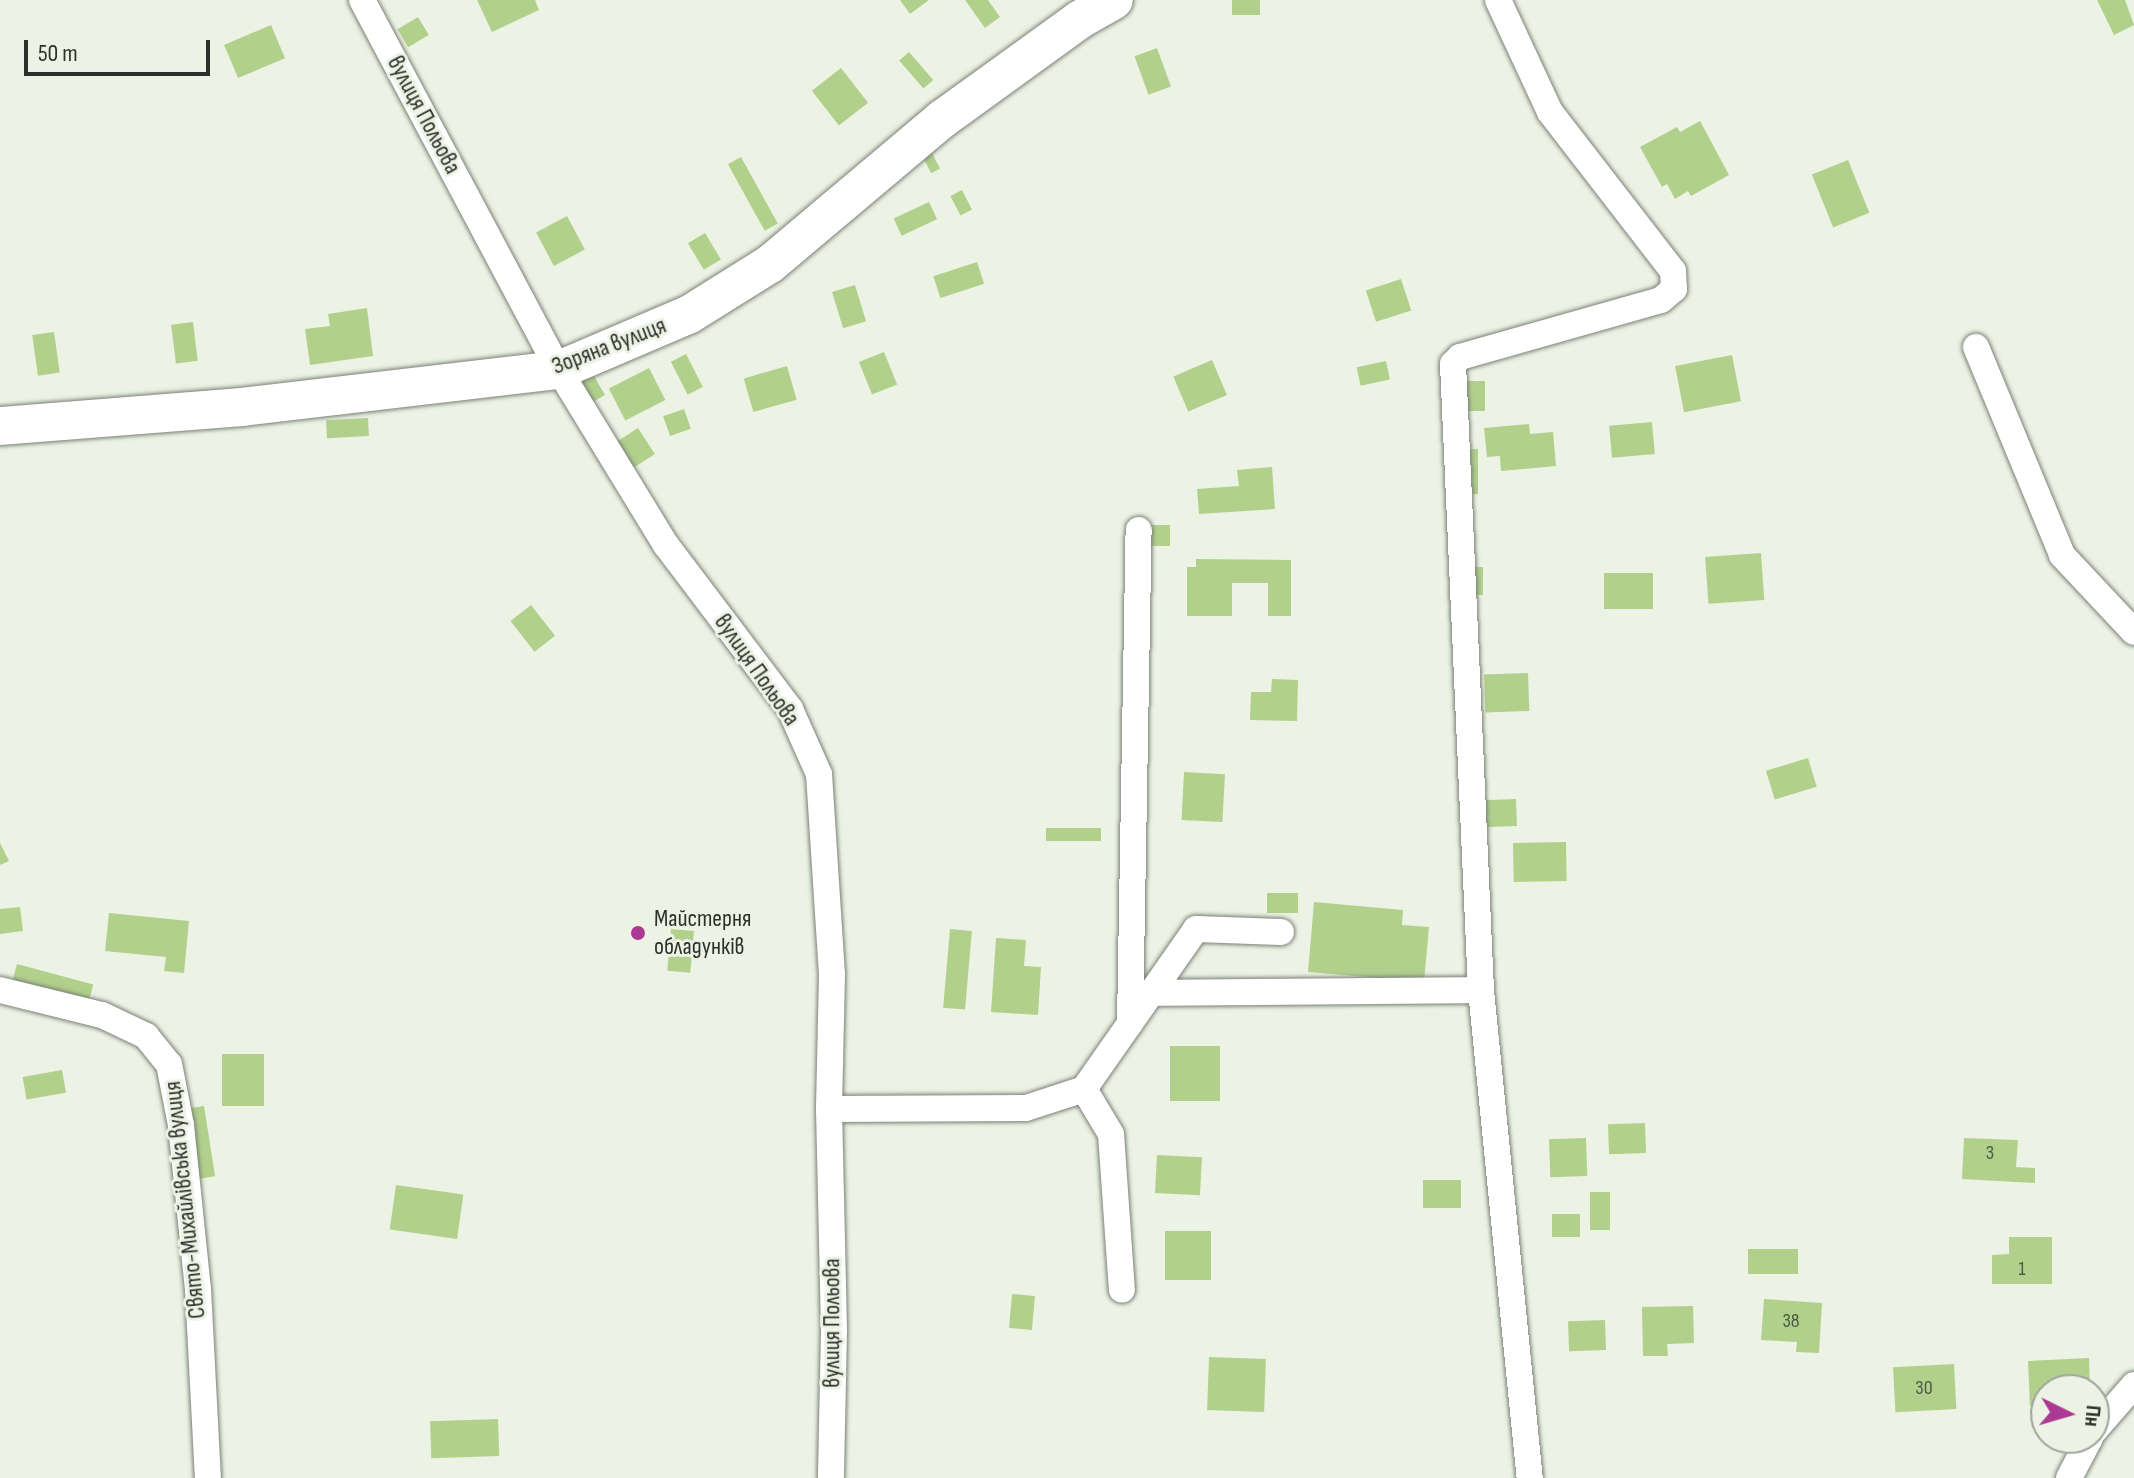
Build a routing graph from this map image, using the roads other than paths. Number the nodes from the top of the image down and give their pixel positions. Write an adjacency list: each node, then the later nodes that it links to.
1 (362, 0): 5 (street, вулиця Польова)
2 (1114, 0): 5 (street, Зоряна вулиця)
3 (1498, 0): 11 (street)
4 (1976, 347): 8 (street)
5 (559, 370): 6 (street, Зоряна вулиця); 15 (street, вулиця Польова)
6 (0, 426)
7 (1139, 530): 13 (street)
8 (2134, 632)
9 (1281, 932): 12 (street)
10 (0, 990): 20 (street, Свято-Михайлівська вулиця)
11 (1481, 990): 12 (street); 22 (street)
12 (1151, 993): 13 (street)
13 (1130, 1023): 14 (street)
14 (1084, 1089): 15 (street); 16 (street)
15 (829, 1109): 21 (street, вулиця Польова)
16 (1122, 1290)
17 (2134, 1385): 18 (street)
18 (2110, 1413)
19 (2082, 1454): 23 (street)
20 (208, 1478)
21 (831, 1478)
22 (1530, 1478)
23 (2069, 1478)

